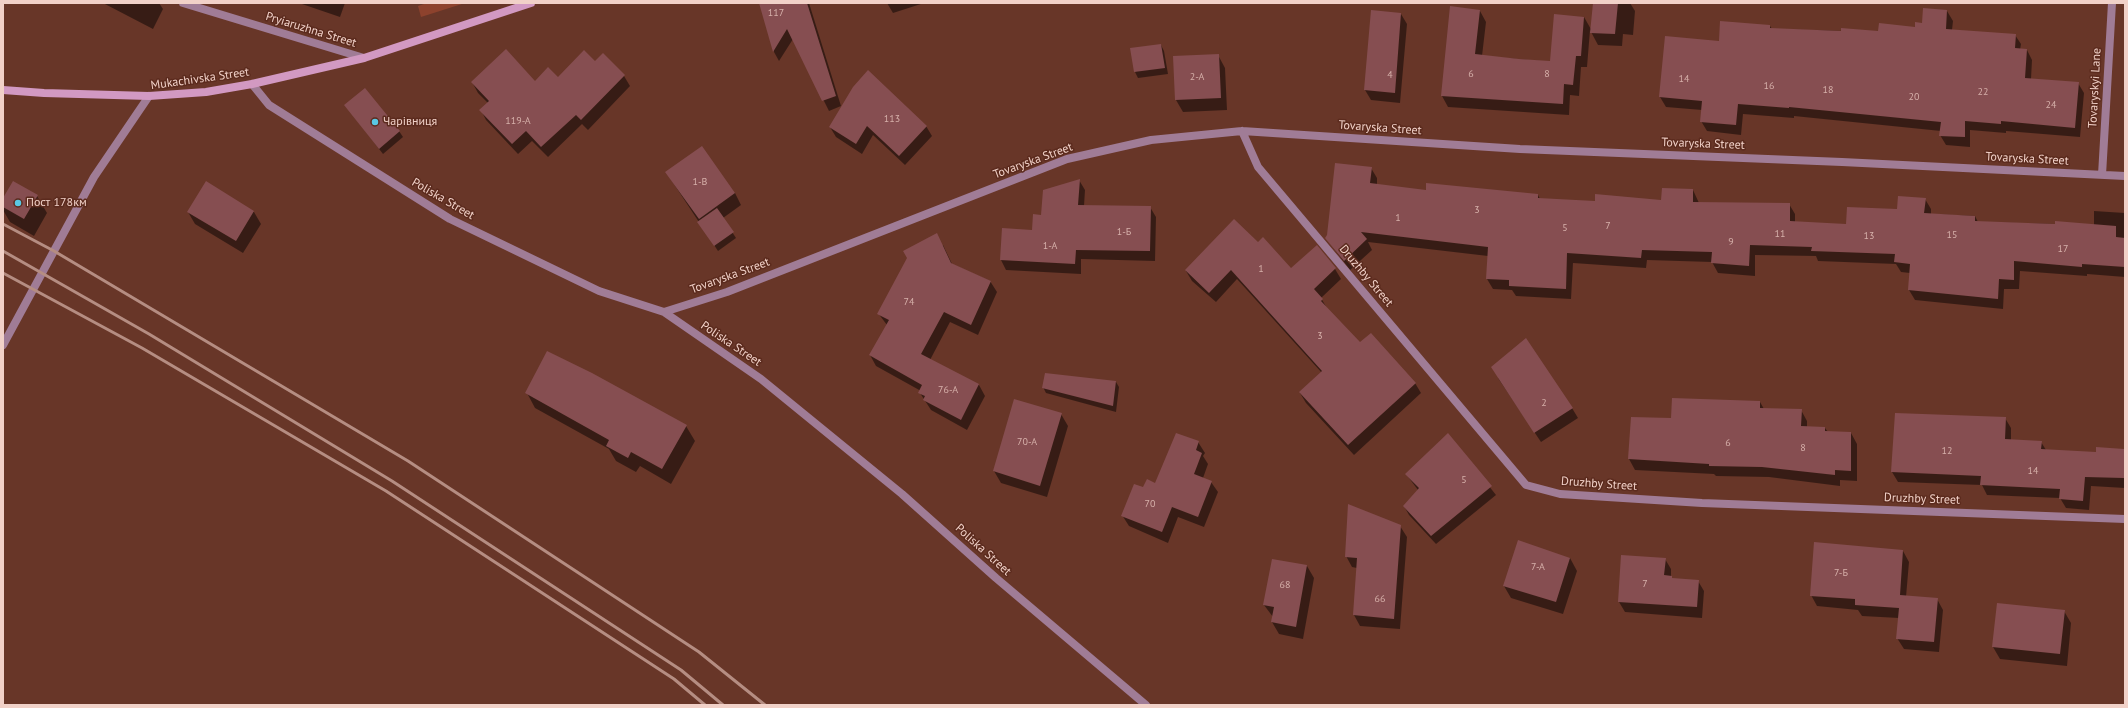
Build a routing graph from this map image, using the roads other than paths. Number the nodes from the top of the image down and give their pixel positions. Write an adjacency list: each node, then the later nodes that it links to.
1 (183, 3): 4 (street, Pryiaruzhna Street)
2 (531, 3): 4 (street, Mukachivska Street)
3 (2112, 3): 9 (street, Tovaryskyi Lane)
4 (364, 58): 5 (street, Mukachivska Street)
5 (252, 84): 7 (street, Mukachivska Street); 11 (street, Poliska Street)
6 (3, 90): 7 (street)
7 (149, 96): 12 (street, Mukachivska Street)
8 (1242, 131): 9 (street, Tovaryska Street); 11 (street, Tovaryska Street); 13 (street, Druzhby Street)
9 (2102, 175): 10 (street, Tovaryska Street)
10 (2125, 176)
11 (664, 312): 14 (street, Poliska Street)
12 (3, 346)
13 (2125, 519)
14 (1146, 705)

